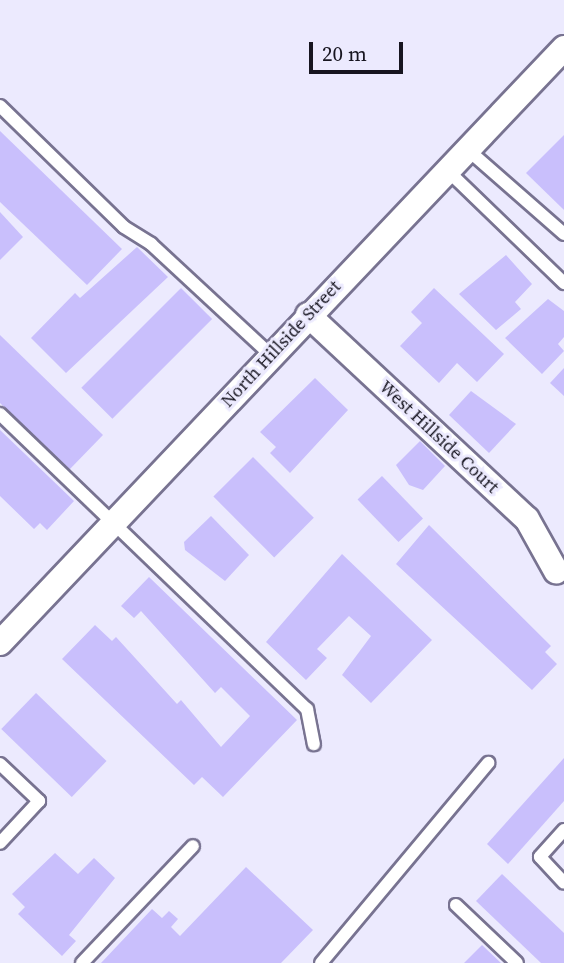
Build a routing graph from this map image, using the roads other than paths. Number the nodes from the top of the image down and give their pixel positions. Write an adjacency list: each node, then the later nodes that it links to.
1 (564, 48): 3 (street, North Hillside Street)
2 (0, 106): 8 (lane)
3 (467, 149): 4 (street, North Hillside Street); 5 (lane)
4 (447, 170): 6 (lane); 7 (street, North Hillside Street)
5 (564, 234)
6 (564, 284)
7 (308, 314): 8 (street, North Hillside Street); 11 (street, West Hillside Court)
8 (271, 355): 10 (street, North Hillside Street)
9 (0, 414): 10 (lane)
10 (114, 522): 12 (street, North Hillside Street); 13 (lane)
11 (556, 570)
12 (0, 643)
13 (314, 744)
14 (488, 763): 22 (lane)
15 (0, 764): 17 (lane)
16 (564, 830): 19 (lane)
17 (0, 843)
18 (193, 846): 21 (lane)
19 (564, 883)
20 (456, 905): 23 (lane)
21 (82, 963)
22 (321, 963)
23 (517, 963)

